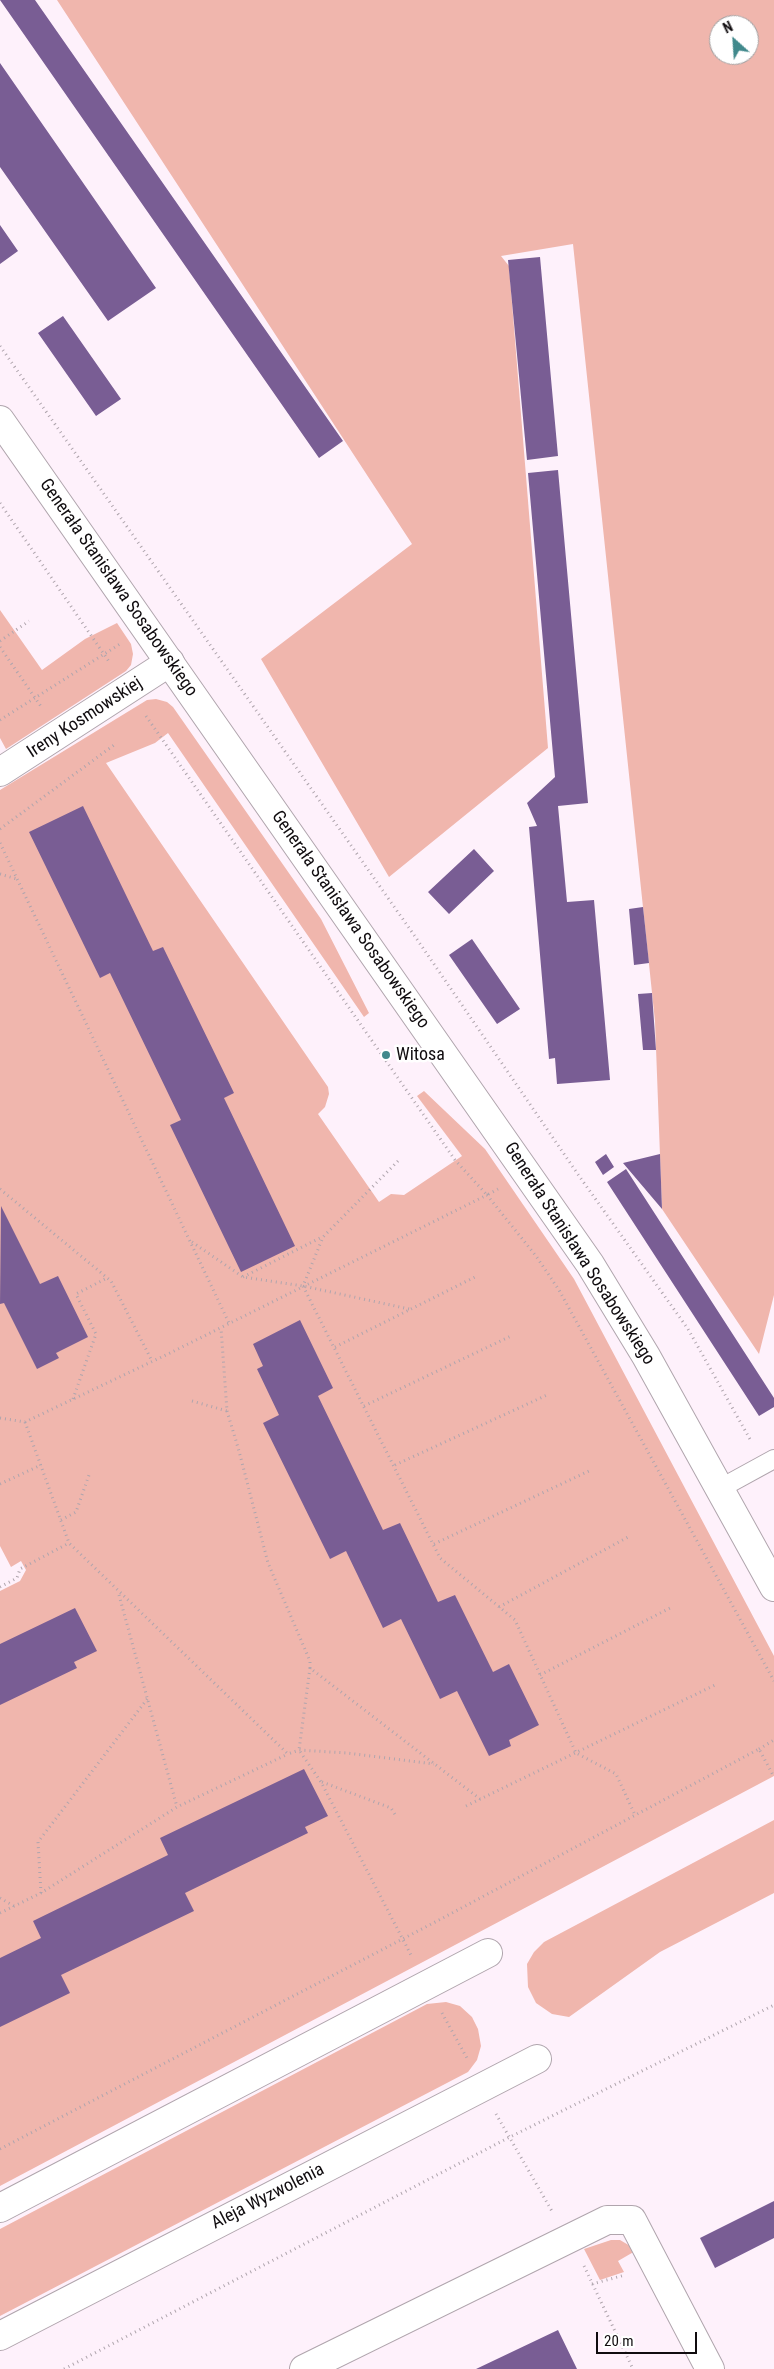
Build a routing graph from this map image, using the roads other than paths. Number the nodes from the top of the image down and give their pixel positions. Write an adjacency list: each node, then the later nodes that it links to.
1 (0, 420): 2 (street, Generała Stanisława Sosabowskiego)
2 (170, 662): 3 (street, Ireny Kosmowskiej); 5 (street, Generała Stanisława Sosabowskiego)
3 (0, 772)
4 (769, 1462): 5 (lane)
5 (721, 1488): 6 (street, Generała Stanisława Sosabowskiego)
6 (774, 1587)
7 (488, 1953): 9 (street)
8 (537, 2059): 10 (street, Aleja Wyzwolenia)
9 (0, 2208)
10 (0, 2336)
11 (304, 2369): 12 (street)
12 (710, 2369)

